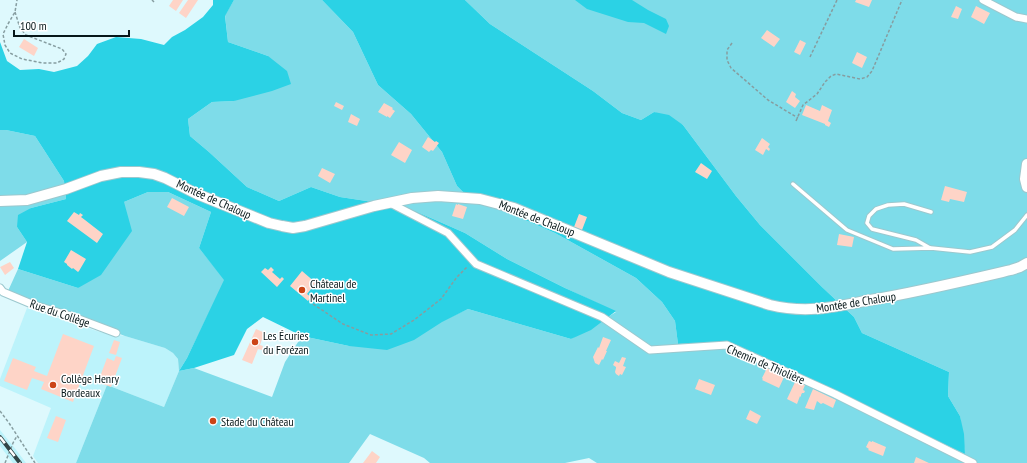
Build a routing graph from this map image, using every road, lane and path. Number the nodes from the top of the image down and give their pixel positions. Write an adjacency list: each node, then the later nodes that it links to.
1 (17, 0): 5 (path)
2 (836, 0): 8 (path)
3 (902, 0): 9 (path)
4 (983, 0): 6 (street)
5 (15, 12): 5 (path)
6 (1027, 19)
7 (732, 43): 9 (path)
8 (810, 57)
9 (798, 118): 10 (path)
10 (796, 121)
11 (1027, 164): 13 (main road)
12 (793, 184): 18 (lane)
13 (1027, 187)
14 (0, 201): 15 (main road, Montée de Chaloup)
15 (390, 203): 19 (street, Chemin de Thiolière); 20 (main road, Montée de Chaloup)
16 (931, 212): 18 (lane)
17 (1027, 215): 18 (lane)
18 (931, 248)
19 (473, 261): 22 (path); 28 (street, Chemin de Thiolière)
20 (1027, 263)
21 (1, 291): 23 (street, Rue du Collège)
22 (313, 304)
23 (116, 333)
24 (0, 411): 25 (path)
25 (17, 436): 26 (path); 27 (path)
26 (5, 463)
27 (35, 463)
28 (973, 463)

